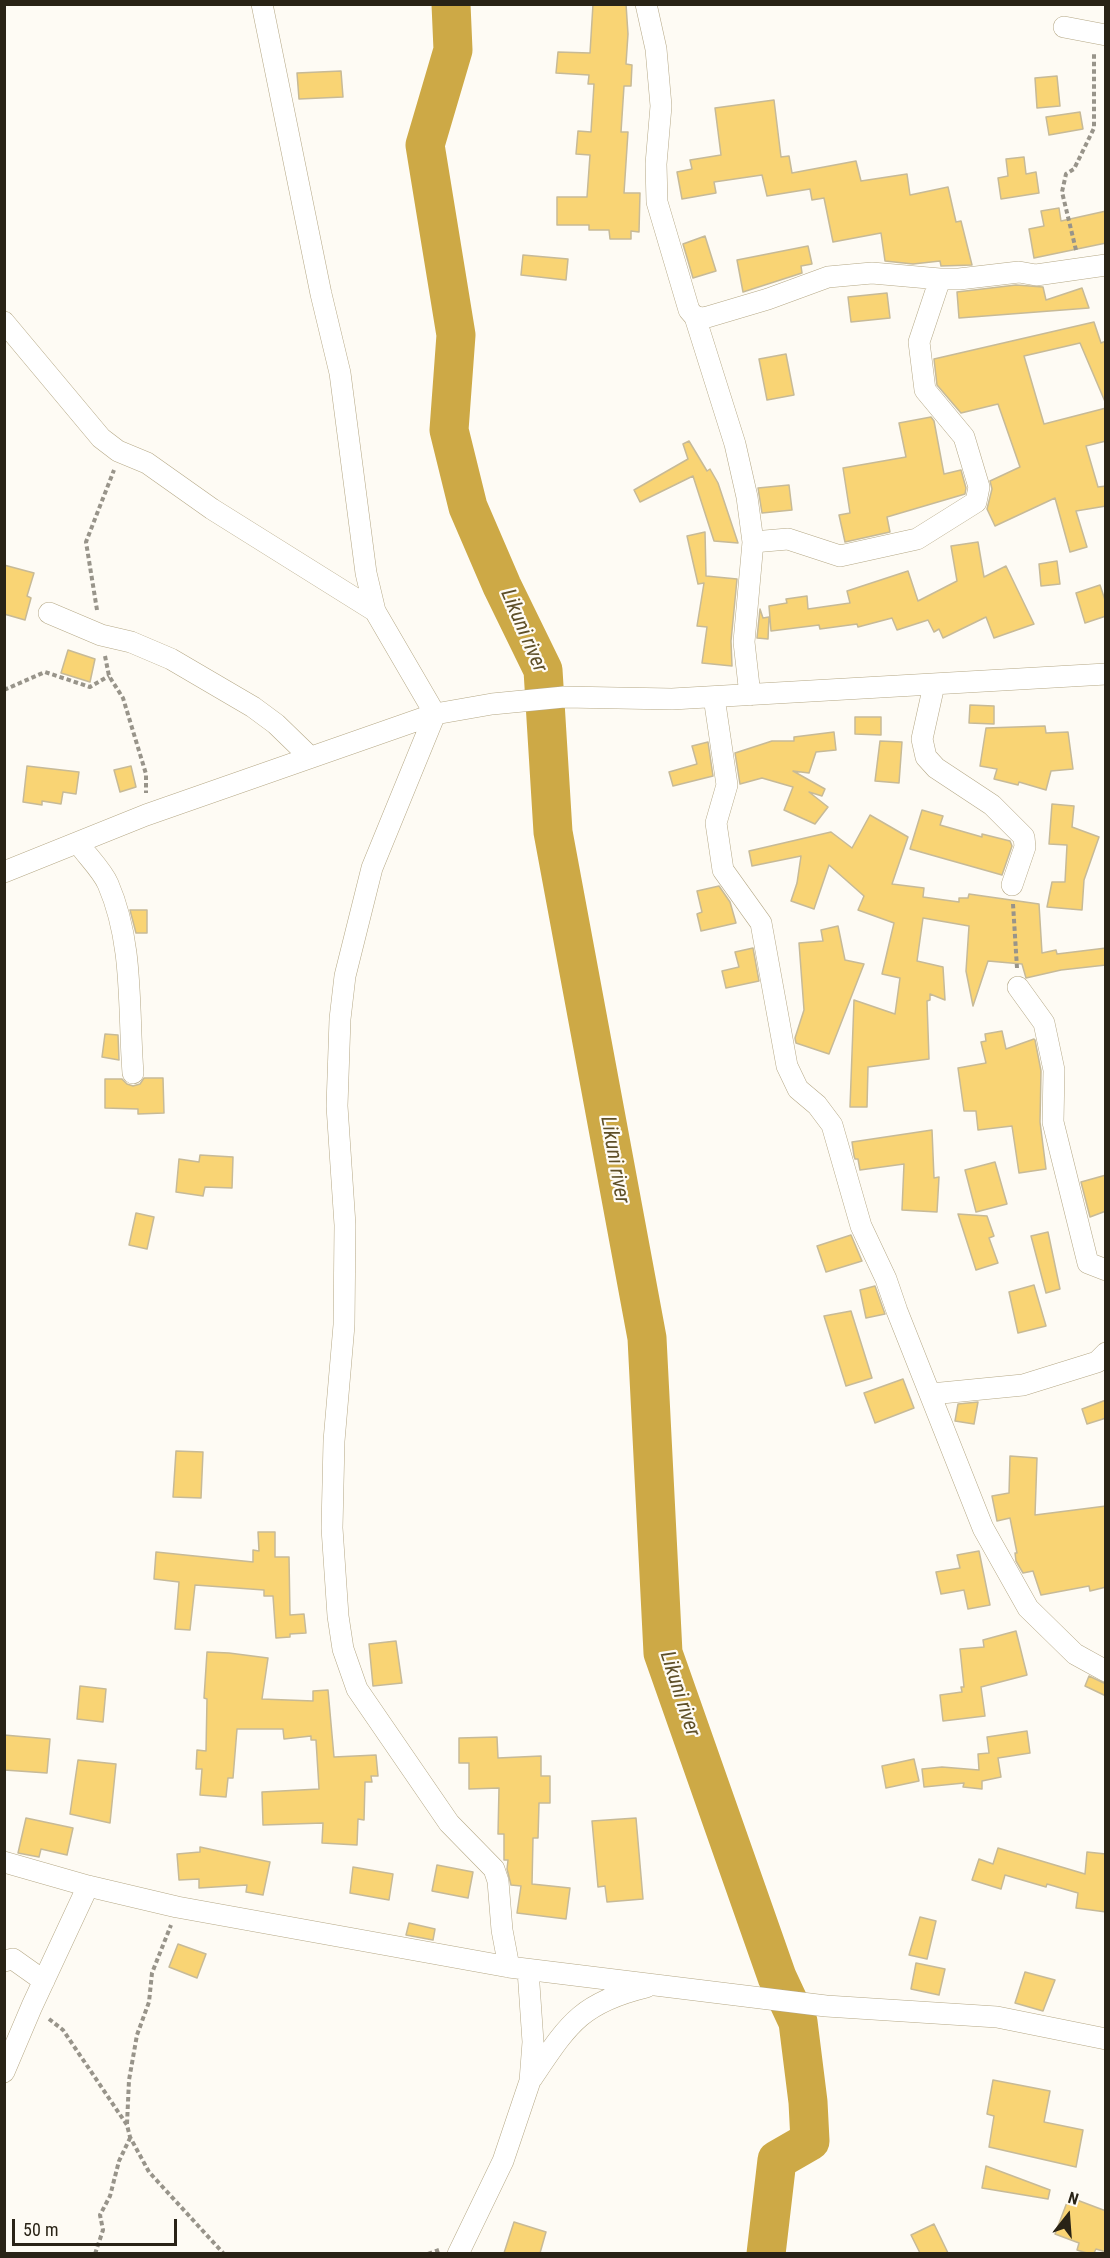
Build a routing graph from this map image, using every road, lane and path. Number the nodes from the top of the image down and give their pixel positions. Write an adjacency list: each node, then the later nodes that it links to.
1 (262, 4): 11 (street)
2 (646, 4): 8 (street)
3 (1064, 27): 4 (street)
4 (1103, 35): 6 (path)
5 (1106, 265): 6 (street)
6 (1081, 268): 7 (street)
7 (940, 279): 8 (street); 10 (street)
8 (695, 317): 10 (street)
9 (4, 322): 11 (street)
10 (753, 542): 17 (street)
11 (375, 611): 19 (street)
12 (49, 613): 20 (street)
13 (1106, 675): 15 (street)
14 (109, 676): 16 (path)
15 (934, 685): 17 (street); 23 (street)
16 (4, 690)
17 (750, 695): 18 (street)
18 (714, 697): 19 (street); 28 (street)
19 (435, 714): 20 (street); 34 (street)
20 (310, 757): 21 (street)
21 (78, 843): 22 (street); 25 (street)
22 (4, 872)
23 (1012, 885): 24 (path)
24 (1018, 987): 26 (street)
25 (133, 1073)
26 (1106, 1270)
27 (1106, 1353): 28 (street)
28 (931, 1394): 29 (street)
29 (1106, 1671)
30 (4, 1862): 31 (street)
31 (88, 1886): 32 (street); 35 (street)
32 (177, 1907): 34 (street); 41 (path)
33 (4, 1961): 35 (street)
34 (518, 1969): 36 (street); 40 (street)
35 (44, 1981): 37 (street)
36 (658, 1984): 38 (street); 40 (street)
37 (32, 2006): 39 (street); 41 (path)
38 (1106, 2039)
39 (4, 2072)
40 (530, 2081): 45 (street)
41 (127, 2125): 42 (path)
42 (130, 2137): 43 (path); 44 (path)
43 (95, 2253)
44 (224, 2253)
45 (458, 2253)

